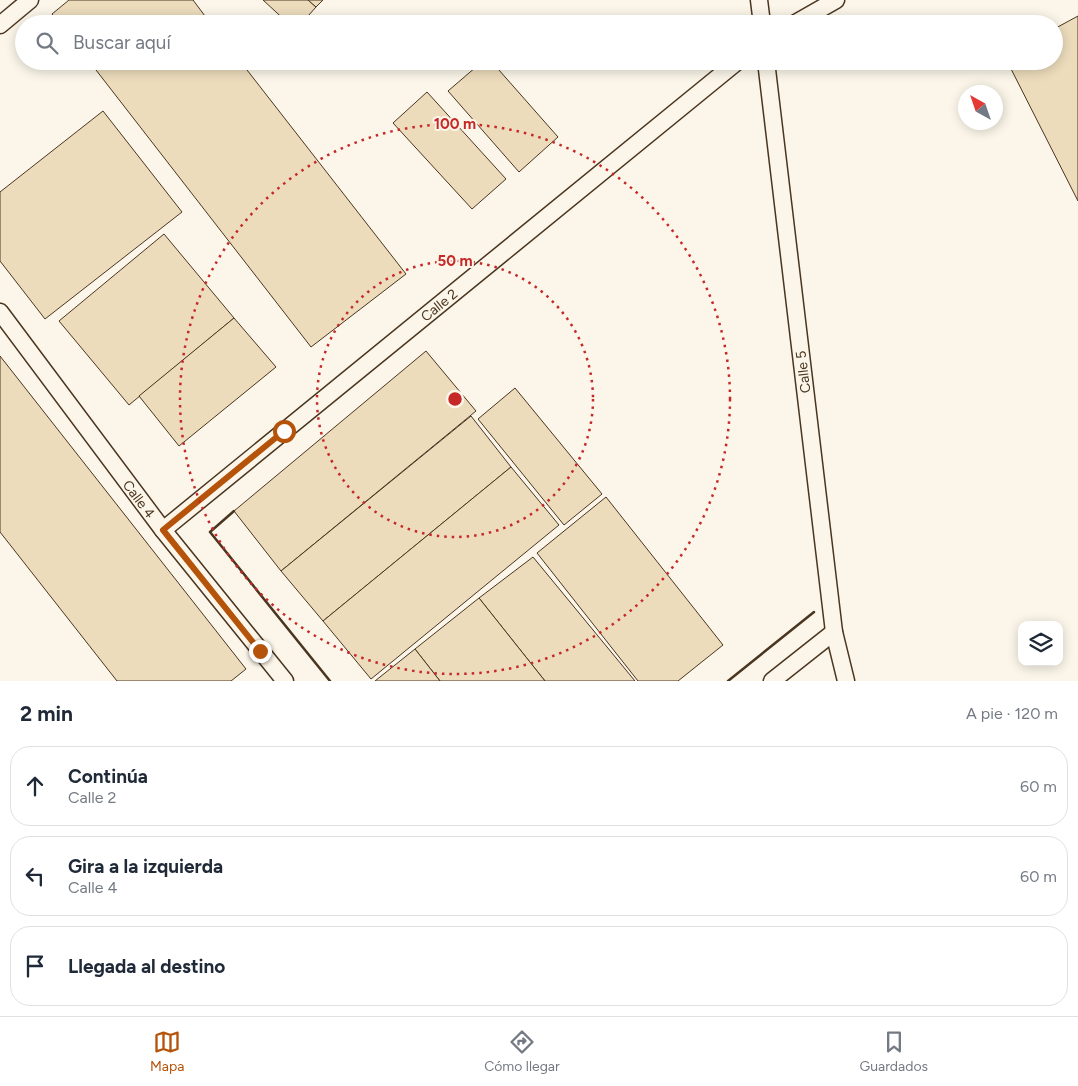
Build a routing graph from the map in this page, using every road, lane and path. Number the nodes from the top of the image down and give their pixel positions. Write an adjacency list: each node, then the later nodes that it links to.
1 (30, 0): 6 (street)
2 (759, 0): 4 (street)
3 (836, 0): 5 (street)
4 (761, 15)
5 (810, 15)
6 (0, 25)
7 (727, 70): 10 (street, Calle 2)
8 (767, 70): 11 (street, Calle 5)
9 (0, 312): 10 (street, Calle 4)
10 (163, 530): 12 (street, Calle 4)
11 (834, 632): 13 (street); 14 (street, Calle 5)
12 (285, 681)
13 (772, 681)
14 (846, 681)

